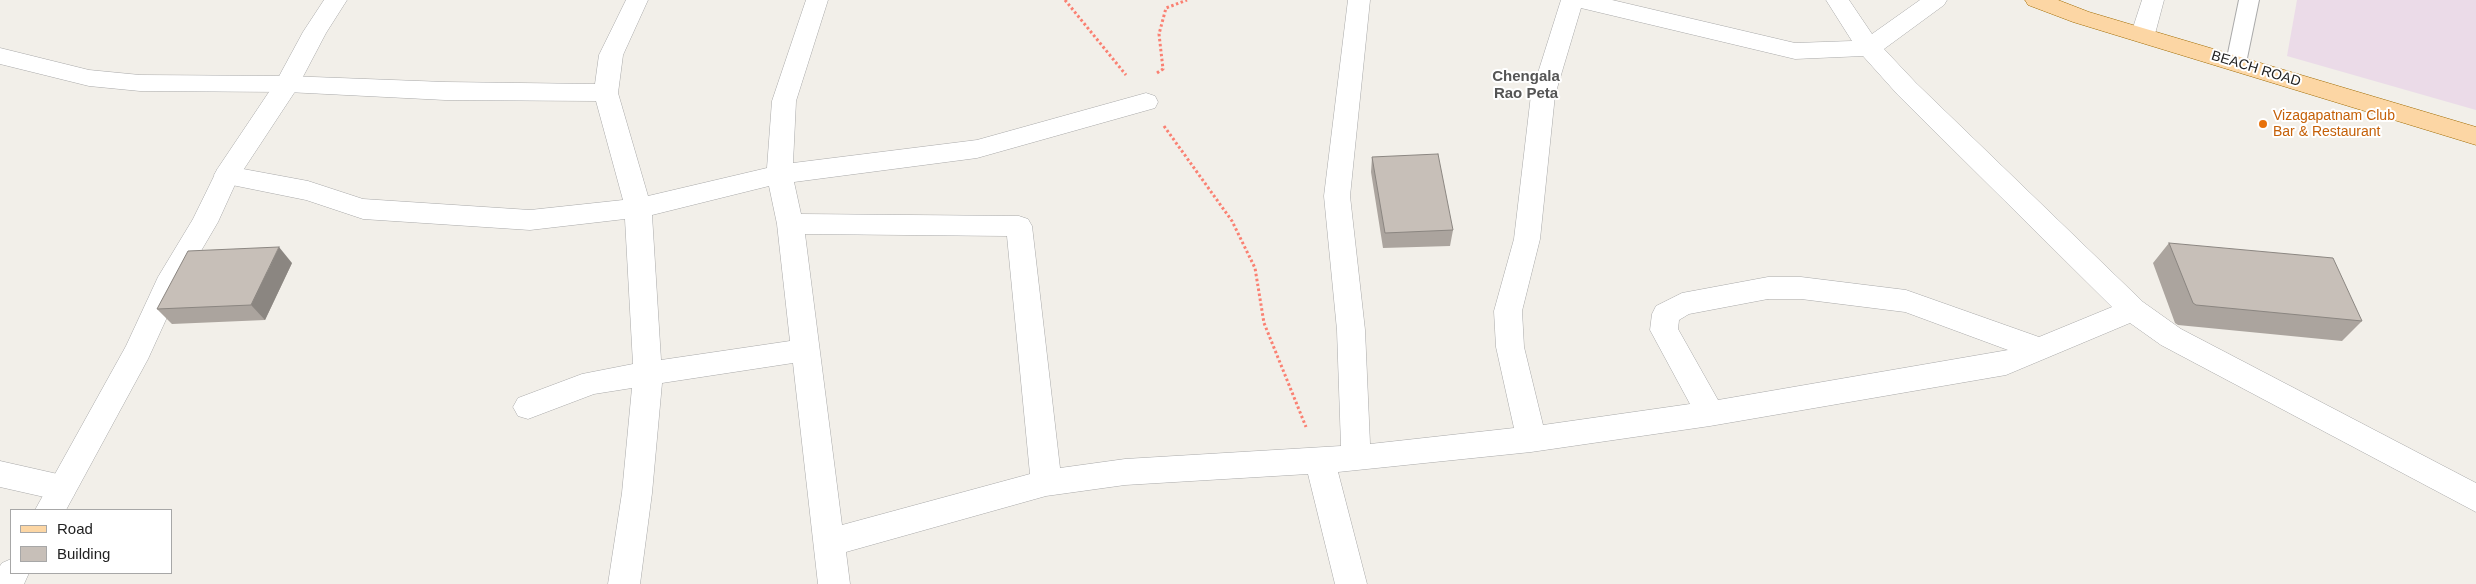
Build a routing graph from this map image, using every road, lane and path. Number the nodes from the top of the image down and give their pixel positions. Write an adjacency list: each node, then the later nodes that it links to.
1 (336, 0): 18 (street)
2 (637, 0): 19 (street)
3 (817, 0): 22 (street)
4 (1065, 0): 20 (path)
5 (1187, 0): 20 (path)
6 (1359, 0): 33 (street)
7 (1572, 0): 32 (street)
8 (1580, 0): 15 (street)
9 (1837, 0): 15 (street)
10 (1936, 0): 15 (street)
11 (2036, 0): 14 (main road, BEACH ROAD)
12 (2153, 0): 14 (street)
13 (2248, 0): 17 (lane)
14 (2143, 34): 17 (main road, BEACH ROAD)
15 (1869, 48): 26 (street)
16 (0, 56): 18 (street)
17 (2236, 63): 21 (main road, BEACH ROAD)
18 (287, 84): 19 (street); 23 (street)
19 (606, 93): 24 (street)
20 (1142, 95): 22 (street); 34 (path)
21 (2476, 136)
22 (779, 174): 24 (street); 25 (street)
23 (227, 175): 24 (street); 38 (street)
24 (638, 208): 29 (street)
25 (790, 224): 28 (street); 36 (street)
26 (2133, 310): 27 (street); 37 (street)
27 (2040, 349): 31 (street); 31 (street)
28 (804, 350): 29 (street); 39 (street)
29 (648, 375): 30 (street); 40 (street)
30 (528, 406)
31 (1710, 414): 32 (street)
32 (1531, 439): 33 (street)
33 (1356, 459): 34 (street)
34 (1320, 460): 36 (street); 42 (street)
35 (0, 474): 38 (street)
36 (1046, 484): 39 (street)
37 (2476, 498)
38 (56, 499)
39 (828, 543): 41 (street)
40 (624, 584)
41 (834, 584)
42 (1351, 584)

